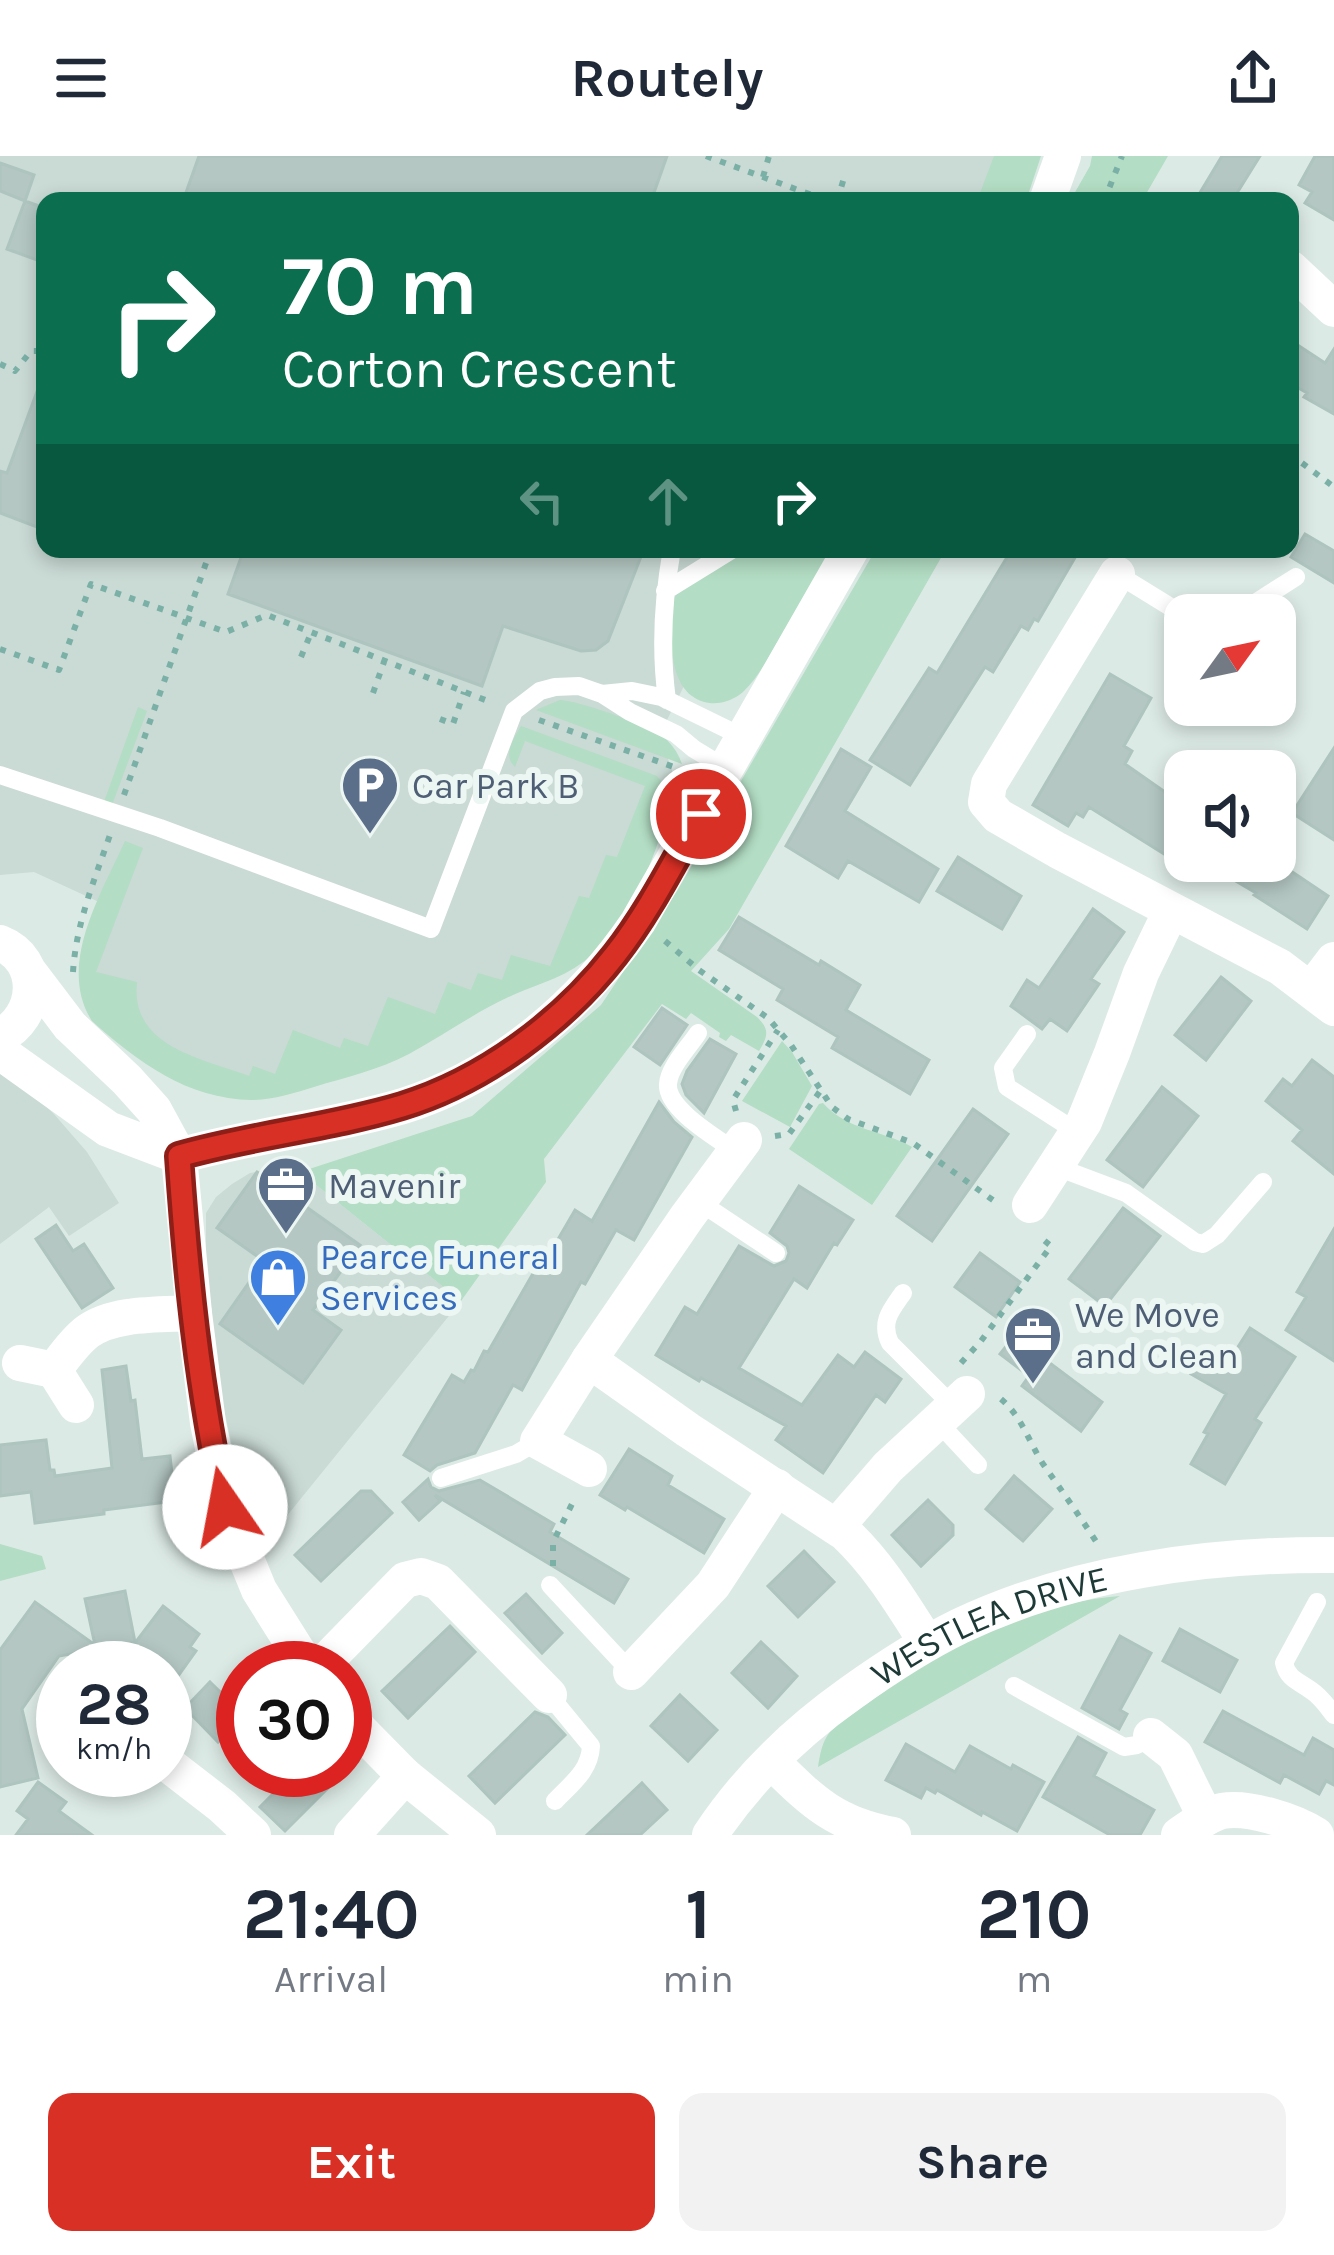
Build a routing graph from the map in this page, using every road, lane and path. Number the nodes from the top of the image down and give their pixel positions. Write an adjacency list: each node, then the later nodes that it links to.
1 (706, 156): 5 (path)
2 (770, 156): 5 (path)
3 (1064, 156): 9 (street)
4 (1122, 156): 10 (path)
5 (763, 177): 7 (path)
6 (844, 178): 8 (path)
7 (804, 192)
8 (840, 192)
9 (1050, 192)
10 (1107, 192)
11 (1299, 276): 12 (street)
12 (1334, 309)
13 (36, 351): 14 (path)
14 (0, 364)
15 (1299, 461): 16 (path)
16 (1334, 487)
17 (208, 558): 26 (path)
18 (673, 558): 23 (lane)
19 (718, 558): 23 (lane)
20 (845, 558): 39 (street)
21 (1117, 574): 25 (lane); 42 (street)
22 (1296, 577): 24 (lane)
23 (665, 591): 36 (lane)
24 (1269, 594)
25 (1164, 602)
26 (188, 617): 27 (path); 30 (path); 41 (path)
27 (311, 632): 29 (path); 31 (path)
28 (0, 649): 30 (path)
29 (301, 657)
30 (28, 660): 32 (path)
31 (385, 661): 33 (path); 34 (path)
32 (24, 670)
33 (464, 692): 37 (path); 38 (path)
34 (373, 693)
35 (602, 694): 36 (lane); 37 (lane); 39 (lane)
36 (667, 700): 39 (lane)
37 (514, 711): 39 (path); 41 (lane)
38 (440, 719)
39 (730, 763): 43 (street)
40 (0, 776): 41 (lane)
41 (117, 815): 46 (path)
42 (1171, 911): 47 (street); 54 (street)
43 (638, 922): 48 (path); 56 (street)
44 (0, 943): 45 (street)
45 (29, 972): 51 (street); 56 (street)
46 (73, 972)
47 (1327, 986)
48 (778, 1030): 53 (path); 55 (path)
49 (698, 1033): 55 (lane)
50 (1027, 1034): 54 (lane)
51 (0, 1036)
52 (0, 1052): 56 (street)
53 (821, 1090): 55 (path); 60 (path)
54 (1077, 1132): 57 (street)
55 (740, 1146): 59 (street)
56 (179, 1156): 63 (street)
57 (1057, 1166): 58 (lane); 60 (street)
58 (1263, 1182)
59 (698, 1202): 61 (lane); 64 (street)
60 (1024, 1216): 65 (path)
61 (776, 1253)
62 (903, 1293): 65 (lane)
63 (194, 1313): 66 (street); 78 (street)
64 (589, 1360): 67 (street); 71 (street)
65 (964, 1397): 68 (lane); 72 (street); 75 (path)
66 (76, 1406)
67 (538, 1441): 69 (street); 70 (lane)
68 (978, 1465)
69 (589, 1469): 76 (path)
70 (442, 1478)
71 (777, 1487): 72 (street); 81 (street)
72 (837, 1526): 80 (street)
73 (1334, 1545): 74 (street)
74 (1334, 1555): 75 (street, WESTLEA DRIVE)
75 (1117, 1576): 80 (street, WESTLEA DRIVE)
76 (550, 1585): 81 (lane)
77 (1317, 1602): 84 (lane)
78 (291, 1641)
79 (345, 1641): 83 (street)
80 (927, 1643): 87 (street, WESTLEA DRIVE)
81 (631, 1672)
82 (1014, 1685): 85 (lane)
83 (549, 1695): 90 (lane)
84 (1334, 1714)
85 (1151, 1736): 91 (street)
86 (372, 1744): 88 (street)
87 (770, 1761): 95 (street, WESTLEA DRIVE); 96 (street)
88 (405, 1776): 93 (street); 94 (street)
89 (192, 1783): 92 (street)
90 (555, 1801)
91 (1193, 1827): 97 (street)
92 (253, 1835)
93 (352, 1835)
94 (478, 1835)
95 (710, 1835)
96 (893, 1835)
97 (1316, 1835)

